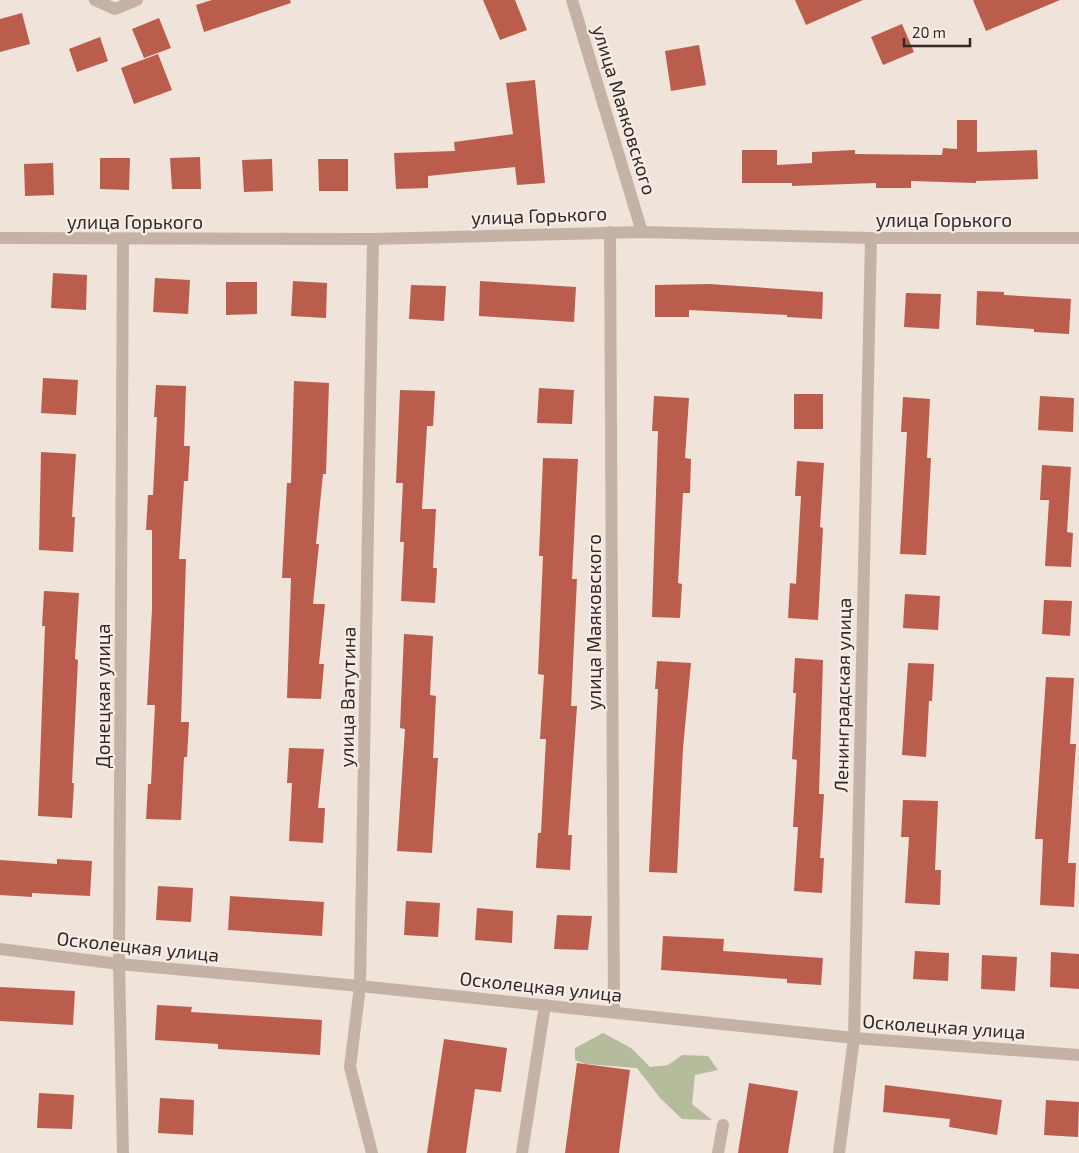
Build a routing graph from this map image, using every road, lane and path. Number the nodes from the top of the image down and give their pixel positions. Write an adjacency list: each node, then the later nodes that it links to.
1 (95, 0): 2 (street)
2 (137, 0)
3 (572, 0): 5 (street, улица Маяковского)
4 (610, 232): 5 (street, улица Горького); 9 (street, улица Горького); 15 (street, улица Маяковского)
5 (642, 232): 7 (street, улица Горького)
6 (0, 238): 10 (street, улица Горького)
7 (871, 238): 8 (street, улица Горького); 16 (street, Ленинградская улица)
8 (1079, 238)
9 (374, 239): 10 (street, улица Горького); 13 (street, улица Ватутина)
10 (123, 240): 12 (street, Донецкая улица)
11 (0, 949): 12 (street, Осколецкая улица)
12 (119, 964): 13 (street, Осколецкая улица); 19 (street, Донецкая улица)
13 (360, 986): 14 (street, Осколецкая улица); 20 (street, улица Ватутина)
14 (545, 1005): 15 (street, Осколецкая улица); 21 (street)
15 (614, 1012): 16 (street, Осколецкая улица)
16 (854, 1038): 17 (street, Осколецкая улица); 23 (street, Ленинградская улица)
17 (1079, 1055)
18 (723, 1125): 22 (street)
19 (123, 1153)
20 (372, 1153)
21 (522, 1153)
22 (718, 1153)
23 (839, 1153)

